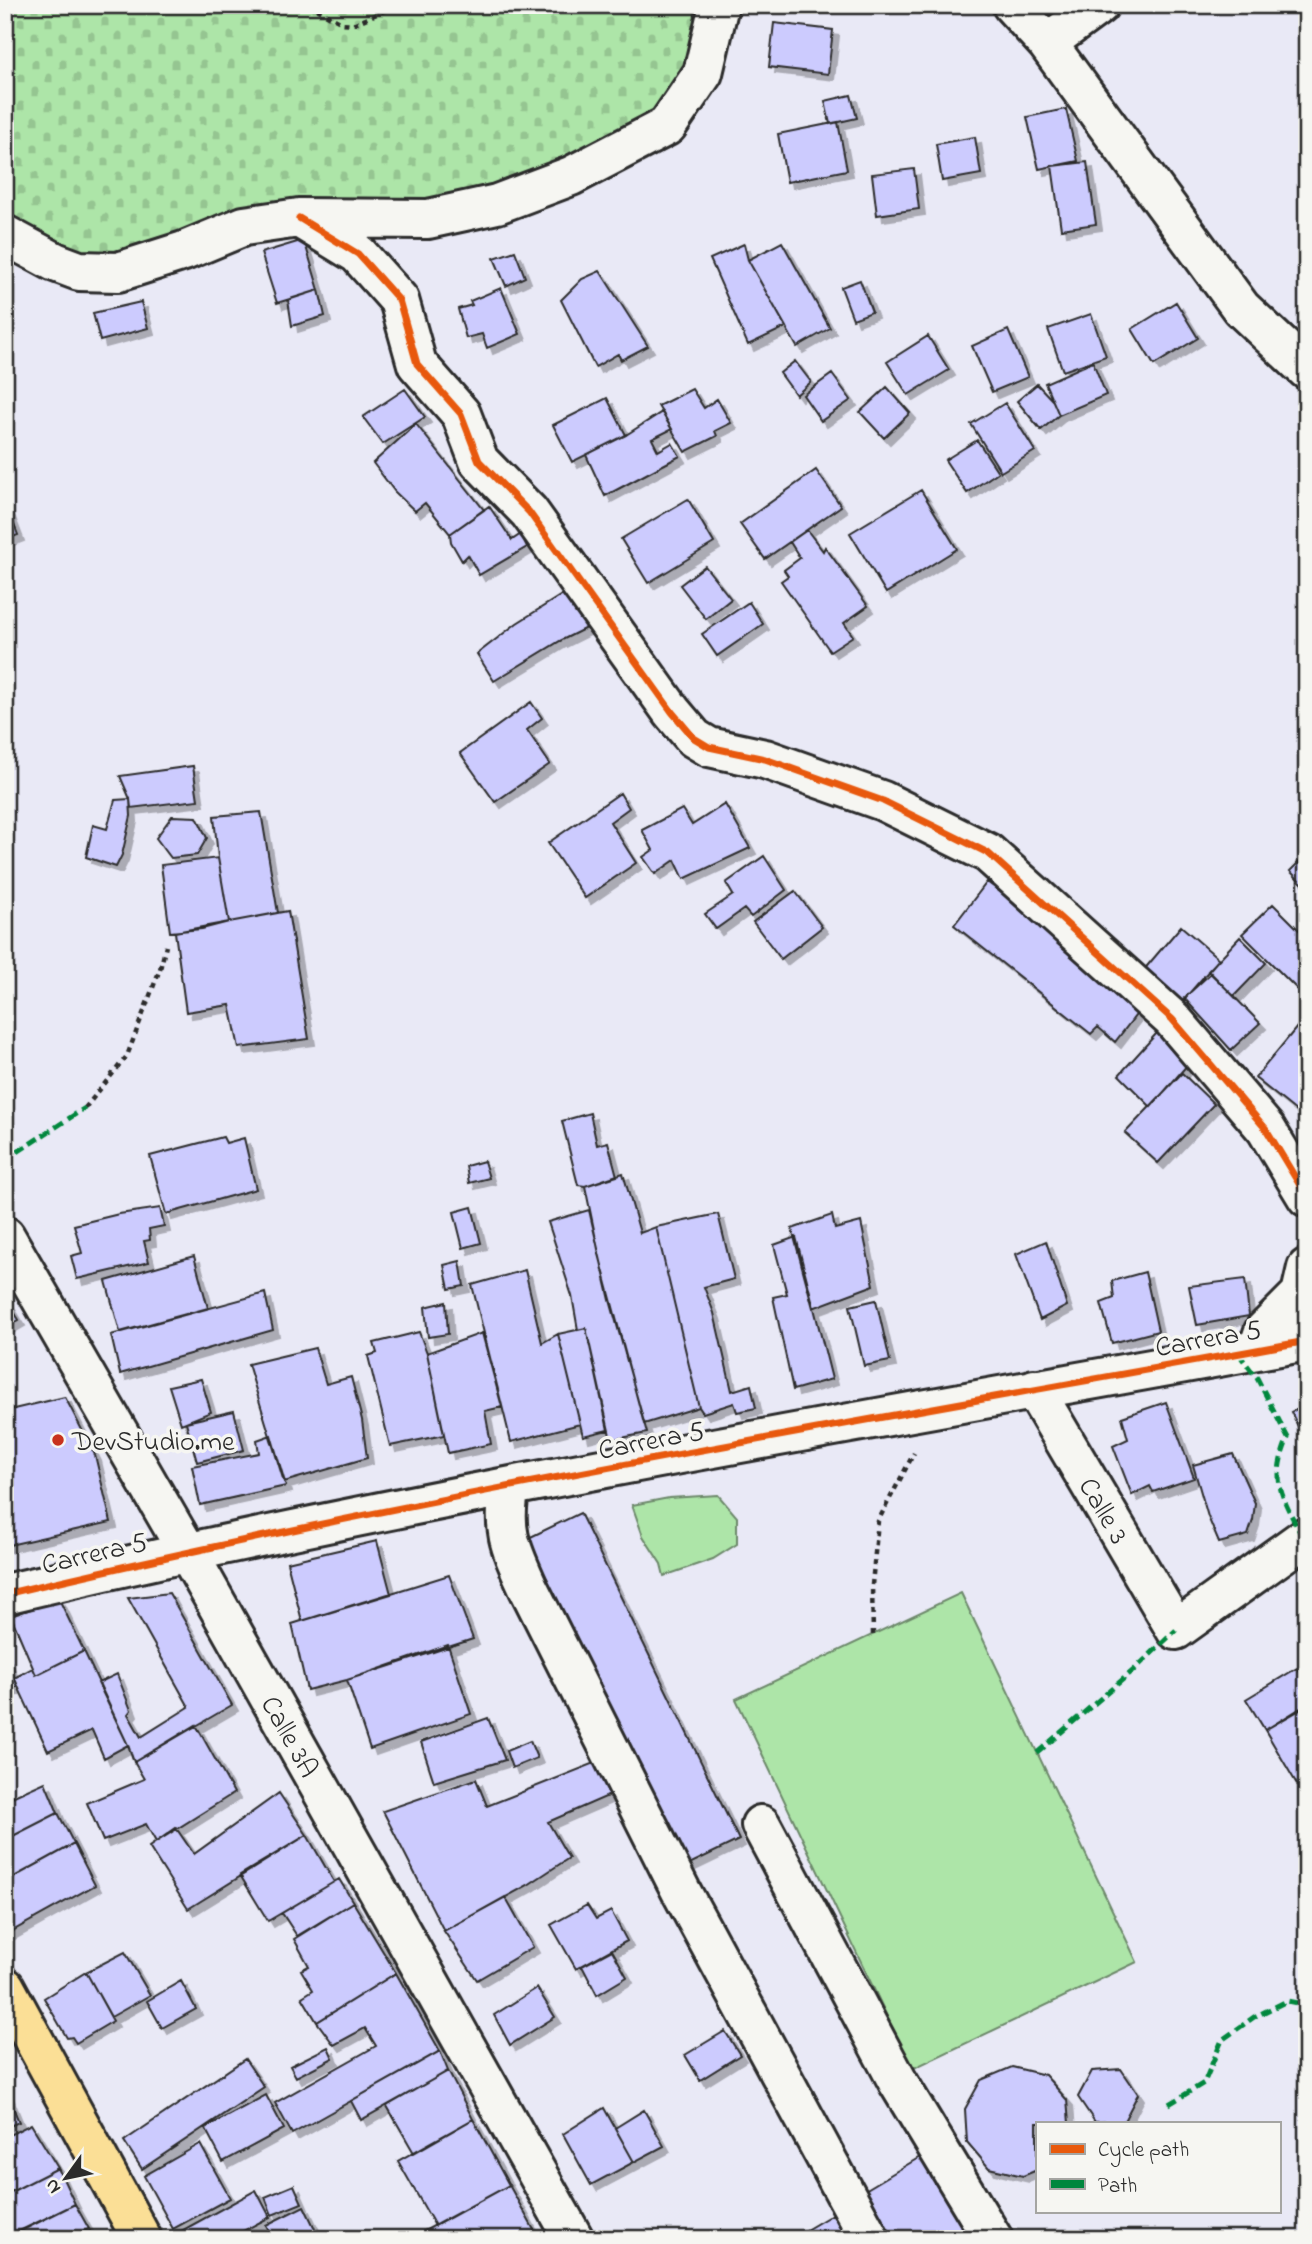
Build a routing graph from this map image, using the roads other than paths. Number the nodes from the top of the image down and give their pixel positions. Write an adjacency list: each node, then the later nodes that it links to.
1 (719, 5): 5 (street)
2 (1012, 5): 4 (street)
3 (1099, 5): 4 (street)
4 (1047, 43): 7 (street)
5 (299, 218): 6 (street); 8 (street)
6 (5, 235)
7 (1307, 370)
8 (1307, 1197)
9 (5, 1236): 16 (street, Calle 3A)
10 (1307, 1268): 12 (street)
11 (1307, 1341): 12 (street, Carrera 5)
12 (1258, 1349): 13 (street, Carrera 5)
13 (1034, 1389): 14 (street, Carrera 5); 15 (street, Calle 3)
14 (510, 1487): 16 (street, Carrera 5); 22 (street)
15 (1307, 1536)
16 (187, 1551): 17 (street, Carrera 5); 21 (street, Calle 3A)
17 (5, 1594)
18 (761, 1825): 23 (street)
19 (5, 1987): 20 (main road)
20 (142, 2239)
21 (574, 2239)
22 (870, 2239)
23 (993, 2239)

